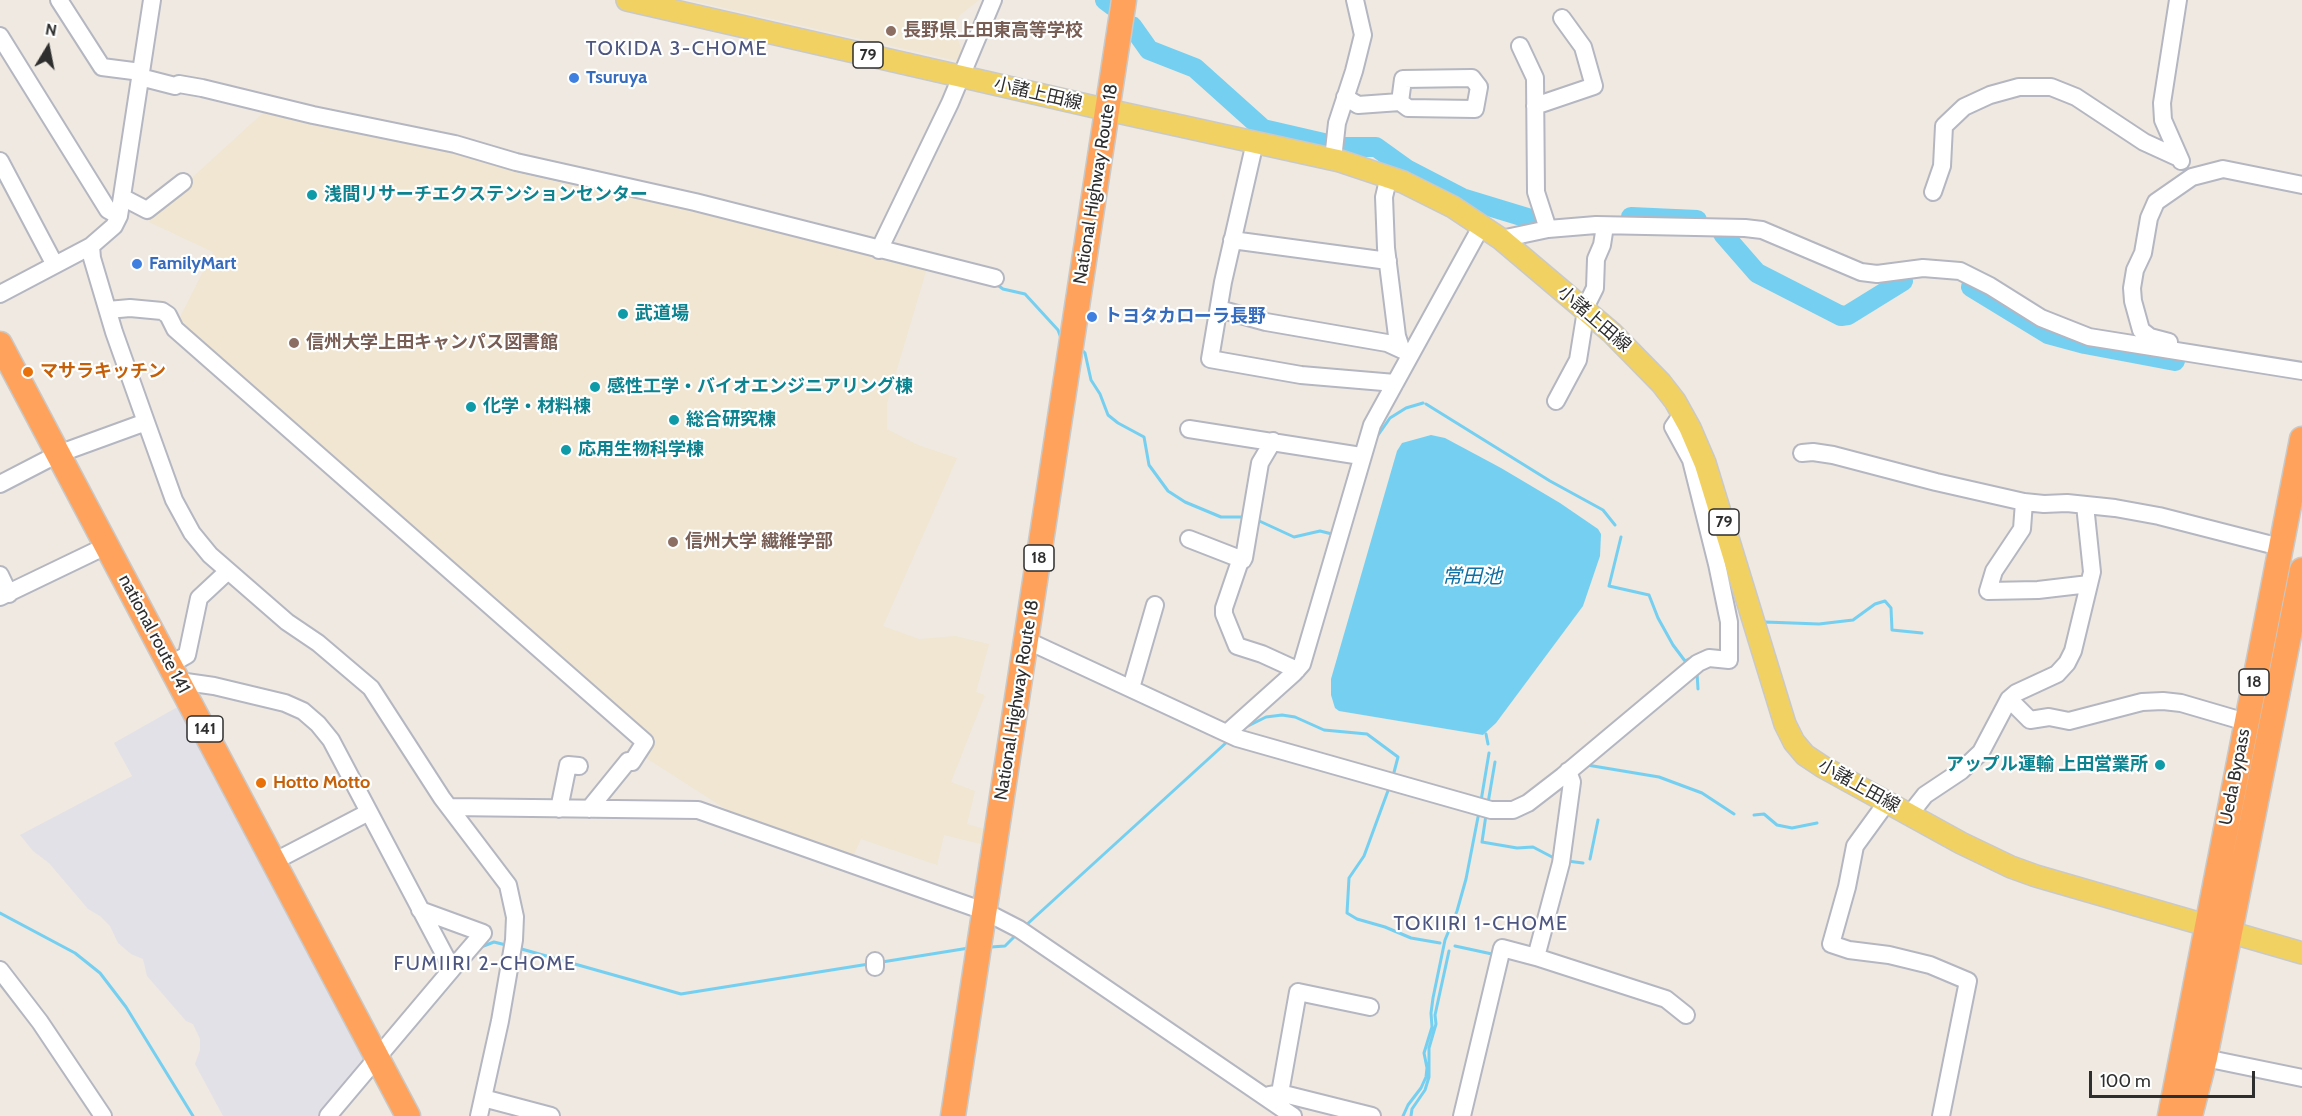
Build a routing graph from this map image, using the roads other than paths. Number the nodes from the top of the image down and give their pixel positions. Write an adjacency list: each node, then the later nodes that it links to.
1 (59, 0): 11 (street)
2 (152, 0): 11 (street)
3 (627, 0): 12 (main road, 小諸上田線 / 79)
4 (993, 0): 12 (street)
5 (1124, 0): 16 (highway, National Highway Route 18 / 18)
6 (1356, 0): 13 (street)
7 (2178, 0): 18 (street)
8 (1562, 18): 15 (street)
9 (0, 36): 27 (street)
10 (1520, 46): 15 (street)
11 (141, 74): 26 (street); 34 (street)
12 (960, 76): 16 (main road, 小諸上田線 / 79); 34 (street)
13 (1345, 97): 14 (street); 19 (street)
14 (1400, 102)
15 (1534, 106): 30 (street)
16 (1108, 110): 17 (main road, 小諸上田線 / 79); 69 (highway, National Highway Route 18 / 18)
17 (1256, 142): 19 (main road, 小諸上田線 / 79); 32 (street)
18 (2178, 158): 22 (street); 25 (street)
19 (1333, 159): 21 (main road, 小諸上田線 / 79)
20 (0, 161): 36 (street)
21 (1389, 176): 28 (main road, 小諸上田線 / 79); 35 (street)
22 (2192, 177): 24 (street); 44 (street)
23 (183, 182): 26 (street)
24 (2302, 185)
25 (1933, 192)
26 (122, 197): 27 (street)
27 (119, 216): 33 (street)
28 (1482, 225): 31 (main road, 小諸上田線 / 79); 43 (street)
29 (1605, 226): 30 (street); 41 (street); 44 (street)
30 (1548, 229): 31 (street)
31 (1501, 239): 41 (main road, 小諸上田線 / 79)
32 (1232, 240): 35 (street); 39 (street)
33 (91, 246): 36 (street); 40 (street)
34 (879, 250): 37 (street)
35 (1388, 261): 43 (street)
36 (55, 265): 38 (street)
37 (995, 278)
38 (0, 294)
39 (1219, 309): 43 (street); 46 (street)
40 (108, 310): 49 (street); 81 (street)
41 (1586, 311): 47 (street); 48 (main road, 小諸上田線 / 79)
42 (0, 344): 54 (highway, national route 141 / 141)
43 (1406, 351): 46 (street)
44 (2181, 352): 45 (street)
45 (2302, 371)
46 (1395, 383): 55 (street)
47 (1556, 400)
48 (1682, 414): 77 (street); 78 (main road, 小諸上田線 / 79)
49 (146, 422): 54 (street); 64 (street)
50 (1189, 429): 52 (street)
51 (2302, 439): 61 (highway, Ueda Bypass / 18)
52 (1273, 441): 55 (street); 62 (street)
53 (1802, 453): 57 (street)
54 (58, 454): 56 (street); 60 (highway, national route 141 / 141)
55 (1362, 456): 70 (street)
56 (0, 484)
57 (2024, 502): 58 (street); 66 (street)
58 (2085, 505): 61 (street); 66 (street)
59 (1189, 539): 62 (street)
60 (106, 546): 67 (street); 71 (highway, national route 141 / 141)
61 (2280, 547): 74 (highway, Ueda Bypass / 18)
62 (1243, 560): 70 (street)
63 (2302, 570): 88 (highway, Ueda Bypass / 18)
64 (228, 571): 71 (street); 79 (street)
65 (0, 575): 67 (street)
66 (2089, 584): 73 (street)
67 (5, 596)
68 (1155, 605): 72 (street)
69 (1026, 640): 72 (street); 86 (highway, National Highway Route 18 / 18)
70 (1297, 670): 75 (street)
71 (175, 672): 82 (street); 84 (highway, national route 141 / 141)
72 (1131, 688): 75 (street)
73 (2008, 699): 74 (street); 83 (street)
74 (2246, 722): 87 (highway, Ueda Bypass / 18)
75 (1232, 735): 77 (street)
76 (579, 766): 80 (street)
77 (1568, 771): 90 (street)
78 (1887, 802): 83 (main road, 小諸上田線 / 79); 109 (street)
79 (449, 807): 80 (street); 99 (street)
80 (559, 809): 81 (street)
81 (589, 809): 86 (street)
82 (369, 812): 84 (street); 85 (street)
83 (1910, 814): 87 (main road, 小諸上田線 / 79)
84 (274, 861): 95 (highway, national route 141 / 141)
85 (420, 910): 91 (street); 91 (street)
86 (984, 911): 98 (street); 105 (highway, National Highway Route 18 / 18)
87 (2207, 925): 88 (main road, 小諸上田線 / 79); 110 (highway, Ueda Bypass / 18)
88 (2230, 931): 89 (main road, 小諸上田線 / 79); 96 (highway, Ueda Bypass / 18)
89 (2302, 953)
90 (1536, 957): 94 (street); 108 (street)
91 (452, 969): 95 (street)
92 (0, 970): 100 (street)
93 (1370, 1006): 98 (street)
94 (1686, 1015)
95 (377, 1056): 101 (street); 102 (highway, national route 141 / 141)
96 (2205, 1058): 97 (street); 111 (highway, Ueda Bypass / 18)
97 (2302, 1078)
98 (1272, 1094): 106 (street); 107 (street)
99 (483, 1098): 103 (street); 104 (street)
100 (103, 1116)
101 (328, 1116)
102 (408, 1116)
103 (479, 1116)
104 (552, 1116)
105 (953, 1116)
106 (1293, 1116)
107 (1372, 1116)
108 (1462, 1116)
109 (1941, 1116)
110 (2170, 1116)
111 (2190, 1116)

